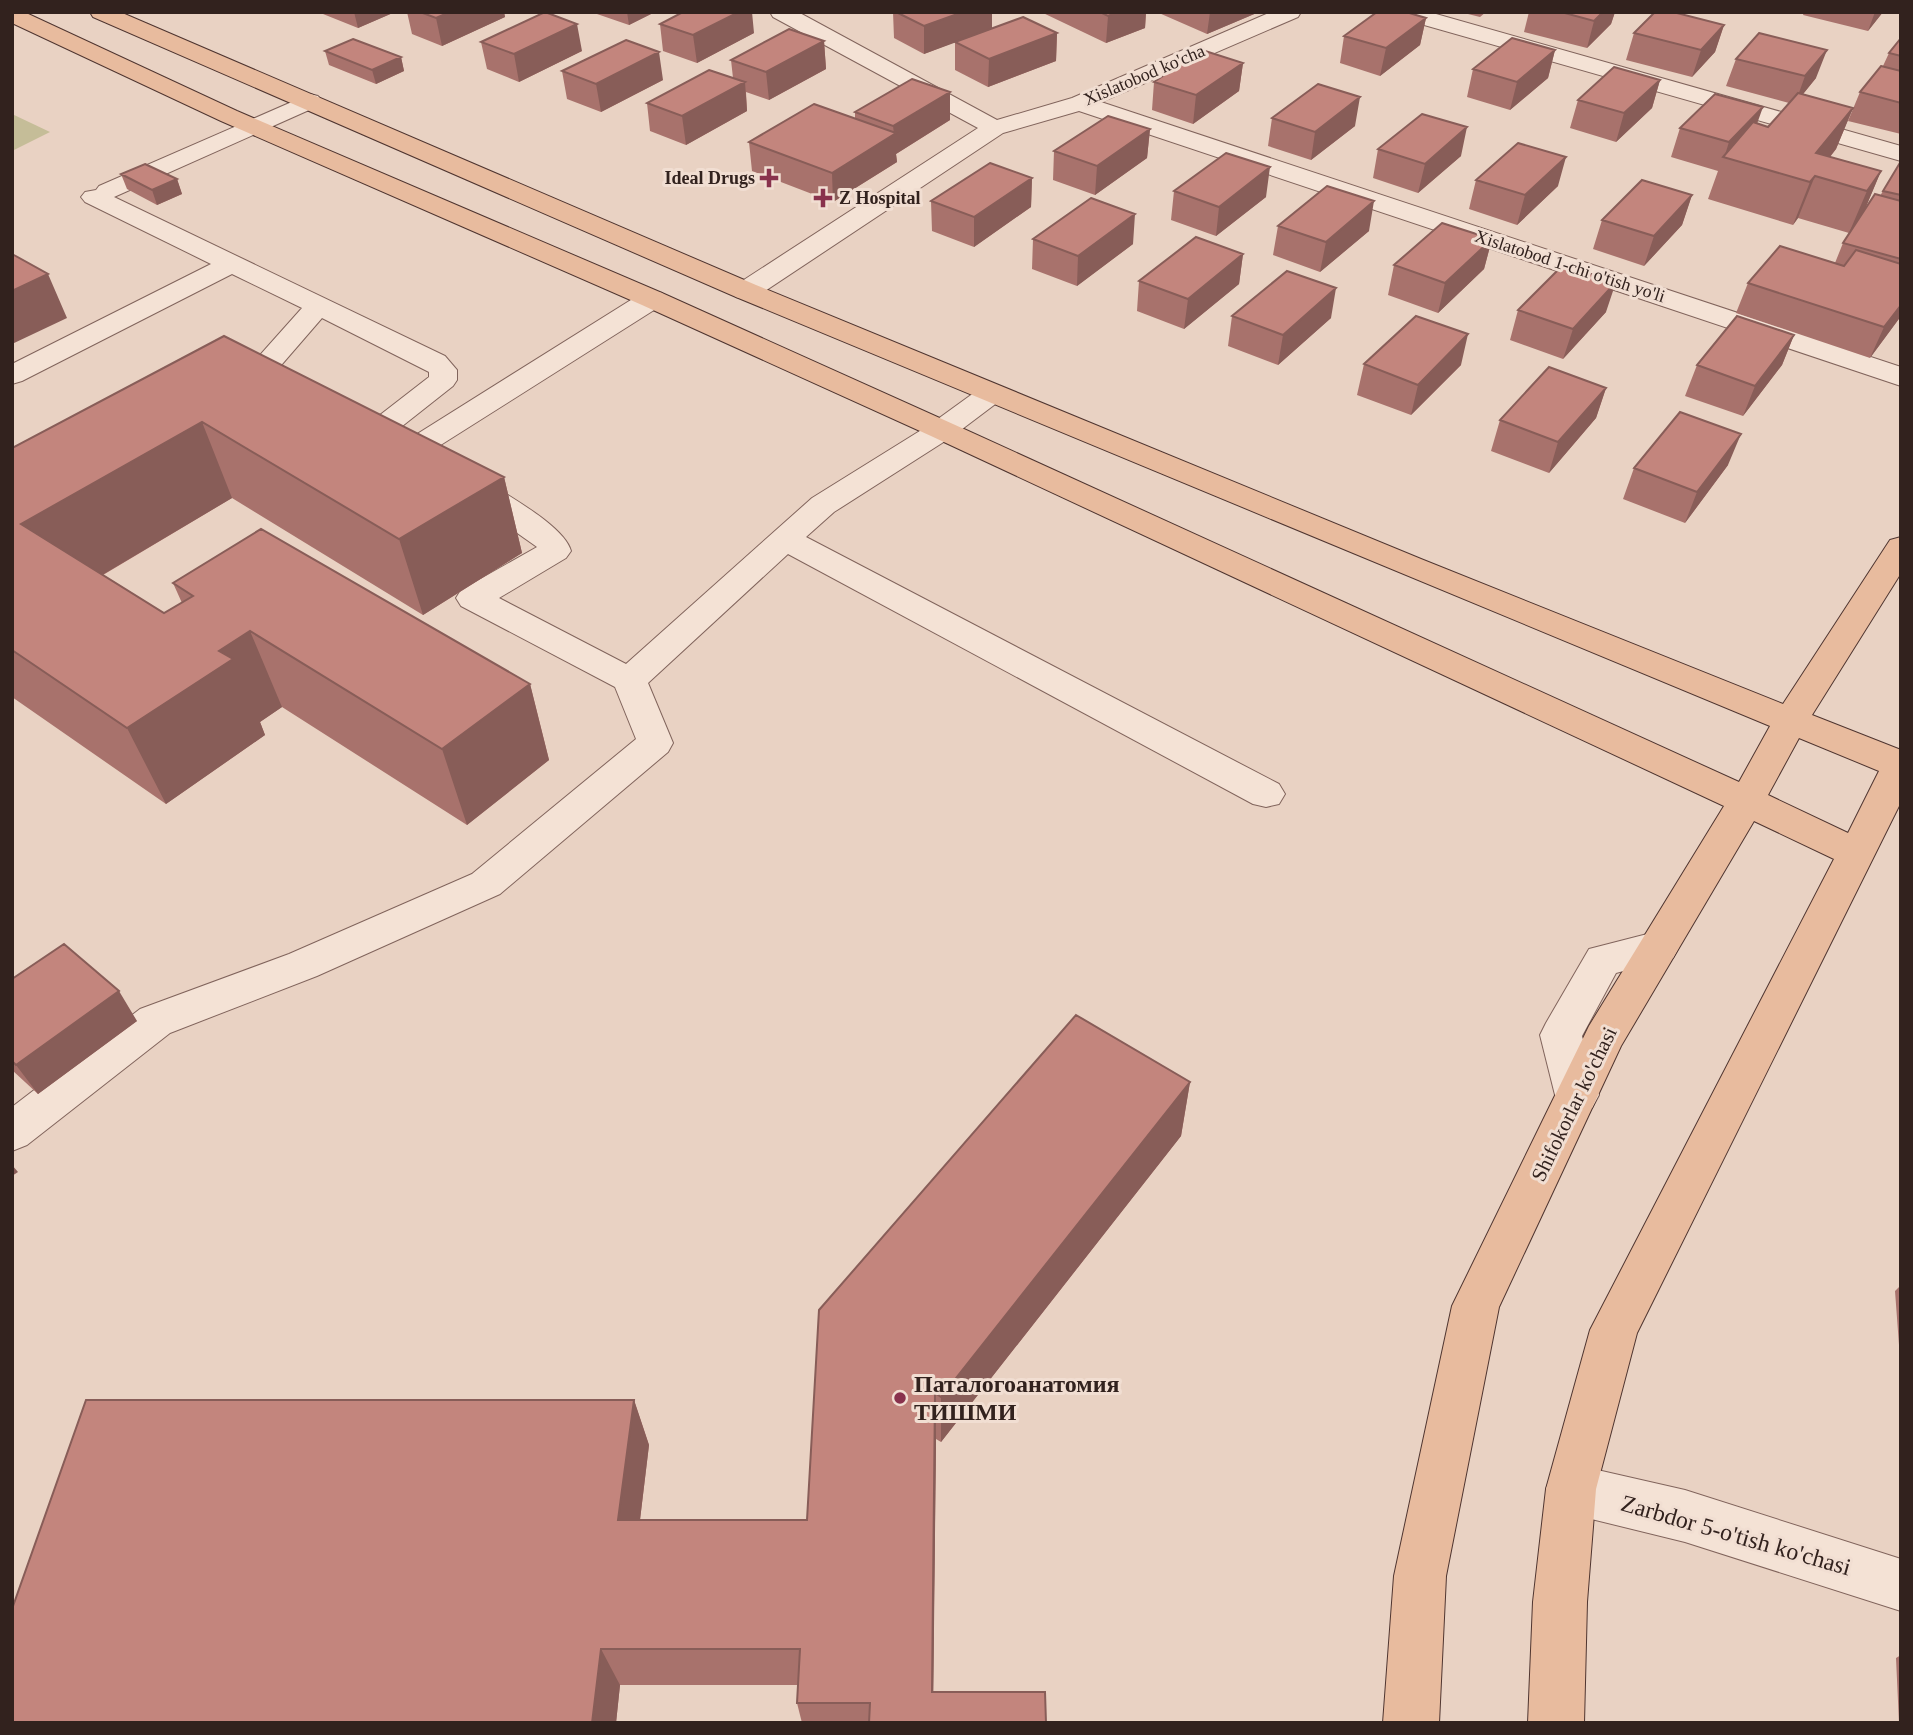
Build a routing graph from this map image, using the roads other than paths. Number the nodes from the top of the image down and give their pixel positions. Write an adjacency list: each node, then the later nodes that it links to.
1 (780, 12): 9 (street)
2 (1290, 12): 7 (street, Xislatobod ko'cha)
3 (1404, 12): 10 (street)
4 (12, 15): 5 (main road)
5 (75, 18): 6 (main road); 8 (main road)
6 (310, 102): 8 (street); 12 (main road)
7 (1080, 103): 9 (street, Xislatobod ko'cha); 16 (street, Xislatobod 1-chi o'tish yo'li)
8 (253, 126): 11 (street); 13 (main road)
9 (995, 128): 12 (street, Xislatobod ko'cha)
10 (1901, 154)
11 (229, 265): 14 (street); 15 (street)
12 (746, 291): 17 (main road)
13 (653, 299): 19 (main road); 20 (street)
14 (319, 305): 18 (street); 18 (street)
15 (12, 375)
16 (1901, 377)
17 (992, 393): 19 (street); 24 (main road)
18 (385, 425): 20 (street)
19 (942, 430): 21 (street); 27 (main road)
20 (435, 460): 23 (street)
21 (787, 540): 23 (street); 26 (street)
22 (1901, 547): 24 (main road)
23 (629, 680): 31 (street)
24 (1792, 719): 25 (main road); 27 (main road)
25 (1900, 764): 28 (main road)
26 (1266, 794)
27 (1746, 802): 28 (main road); 29 (main road)
28 (1857, 854): 32 (main road)
29 (1660, 947): 30 (street)
30 (1577, 1095): 34 (main road, Shifokorlar ko'chasi)
31 (12, 1132)
32 (1572, 1489): 33 (street, Zarbdor 5-o'tish ko'chasi); 35 (main road)
33 (1901, 1585)
34 (1411, 1723)
35 (1556, 1723)

